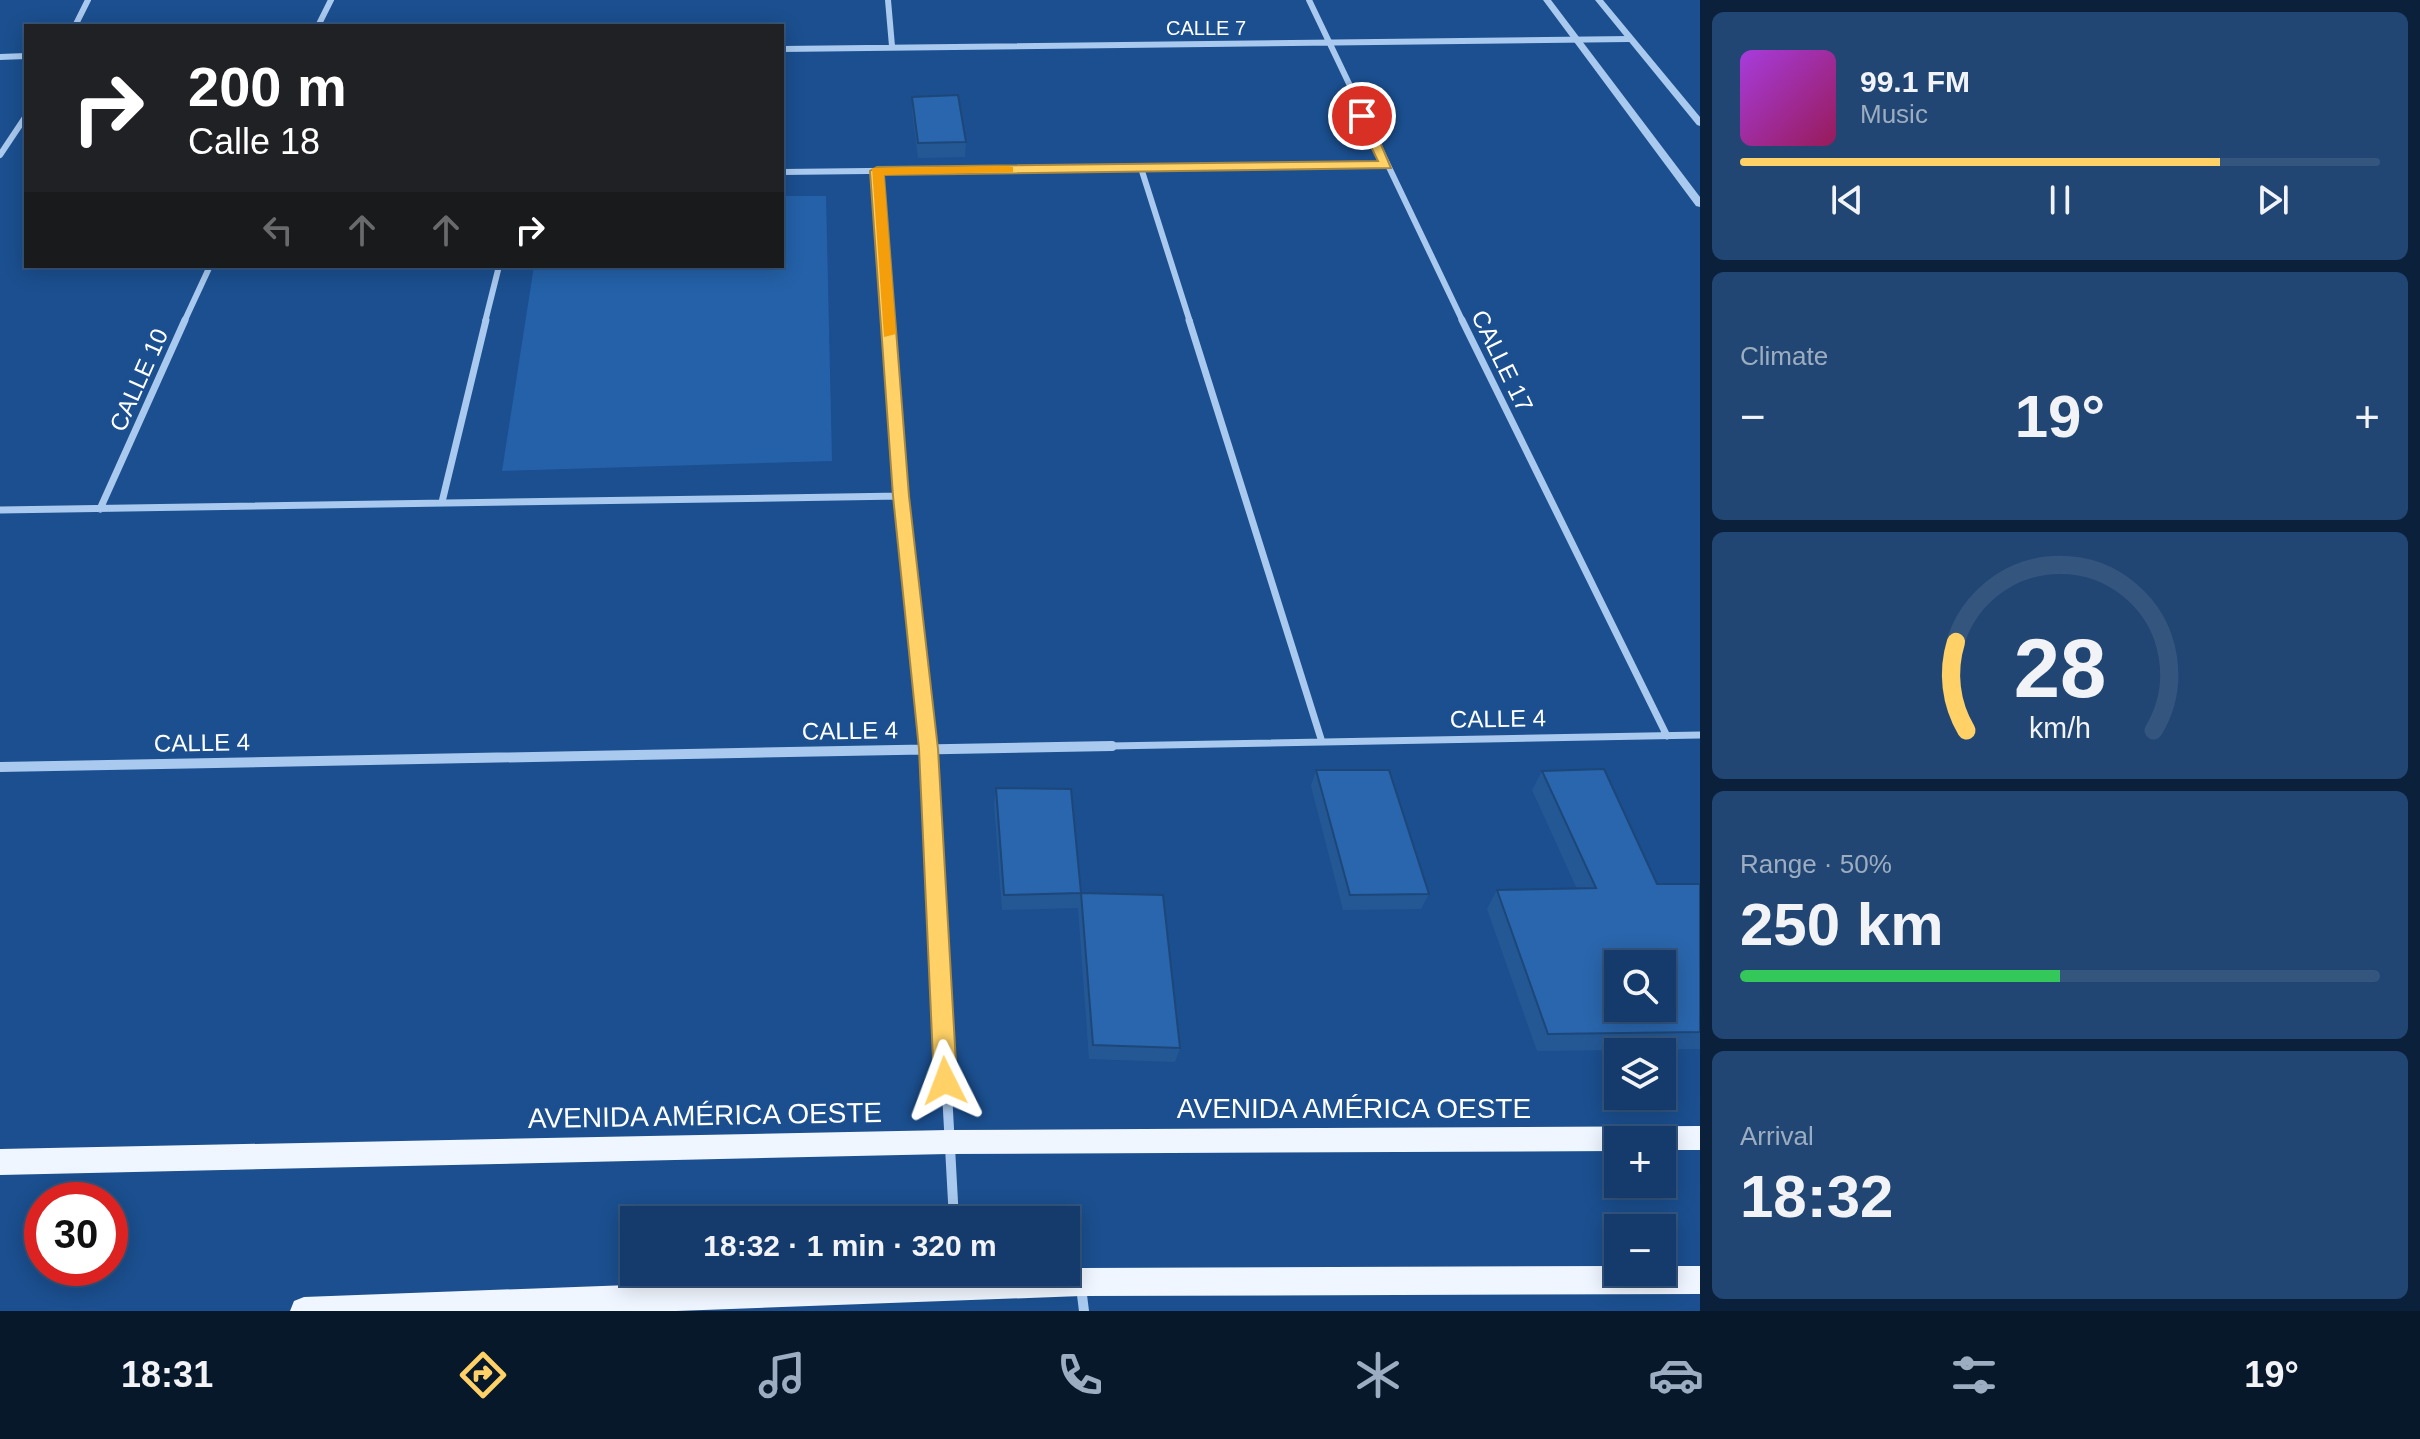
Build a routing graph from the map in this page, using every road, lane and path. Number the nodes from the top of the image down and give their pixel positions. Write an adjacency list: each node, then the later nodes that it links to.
1 (88, 0): 7 (street)
2 (331, 0): 8 (street)
3 (888, 0): 12 (street)
4 (1309, 0): 11 (street, CALLE 17)
5 (1547, 0): 9 (street)
6 (1599, 0): 10 (street)
7 (76, 24)
8 (319, 24)
9 (1575, 39): 10 (street, CALLE 7); 11 (street, CALLE 7); 23 (street)
10 (1630, 39): 17 (street)
11 (1327, 43): 12 (street, CALLE 7); 19 (street, CALLE 17)
12 (892, 46): 13 (street, CALLE 7)
13 (784, 49)
14 (24, 56): 15 (street)
15 (0, 57)
16 (24, 119): 18 (street)
17 (1700, 123)
18 (0, 155)
19 (1386, 165): 20 (street); 31 (street, CALLE 17)
20 (1141, 168): 21 (street); 32 (street)
21 (877, 171): 22 (street); 26 (street)
22 (784, 172)
23 (1700, 204)
24 (209, 268): 28 (street, CALLE 10)
25 (499, 268): 27 (street)
26 (901, 496): 27 (street); 33 (street)
27 (442, 502): 28 (street)
28 (100, 509): 29 (street)
29 (0, 510)
30 (1700, 735): 31 (street, CALLE 4)
31 (1667, 736): 32 (street, CALLE 4)
32 (1322, 742): 33 (street, CALLE 4)
33 (928, 749): 34 (street, CALLE 4); 36 (street)
34 (0, 767)
35 (1700, 1138): 36 (main road, AVENIDA AMÉRICA OESTE)
36 (948, 1142): 37 (main road, AVENIDA AMÉRICA OESTE); 38 (street)
37 (0, 1162)
38 (953, 1206)
39 (1700, 1280): 40 (main road)
40 (1081, 1282): 43 (street)
41 (832, 1286): 42 (main road)
42 (304, 1311)
43 (1084, 1311)

